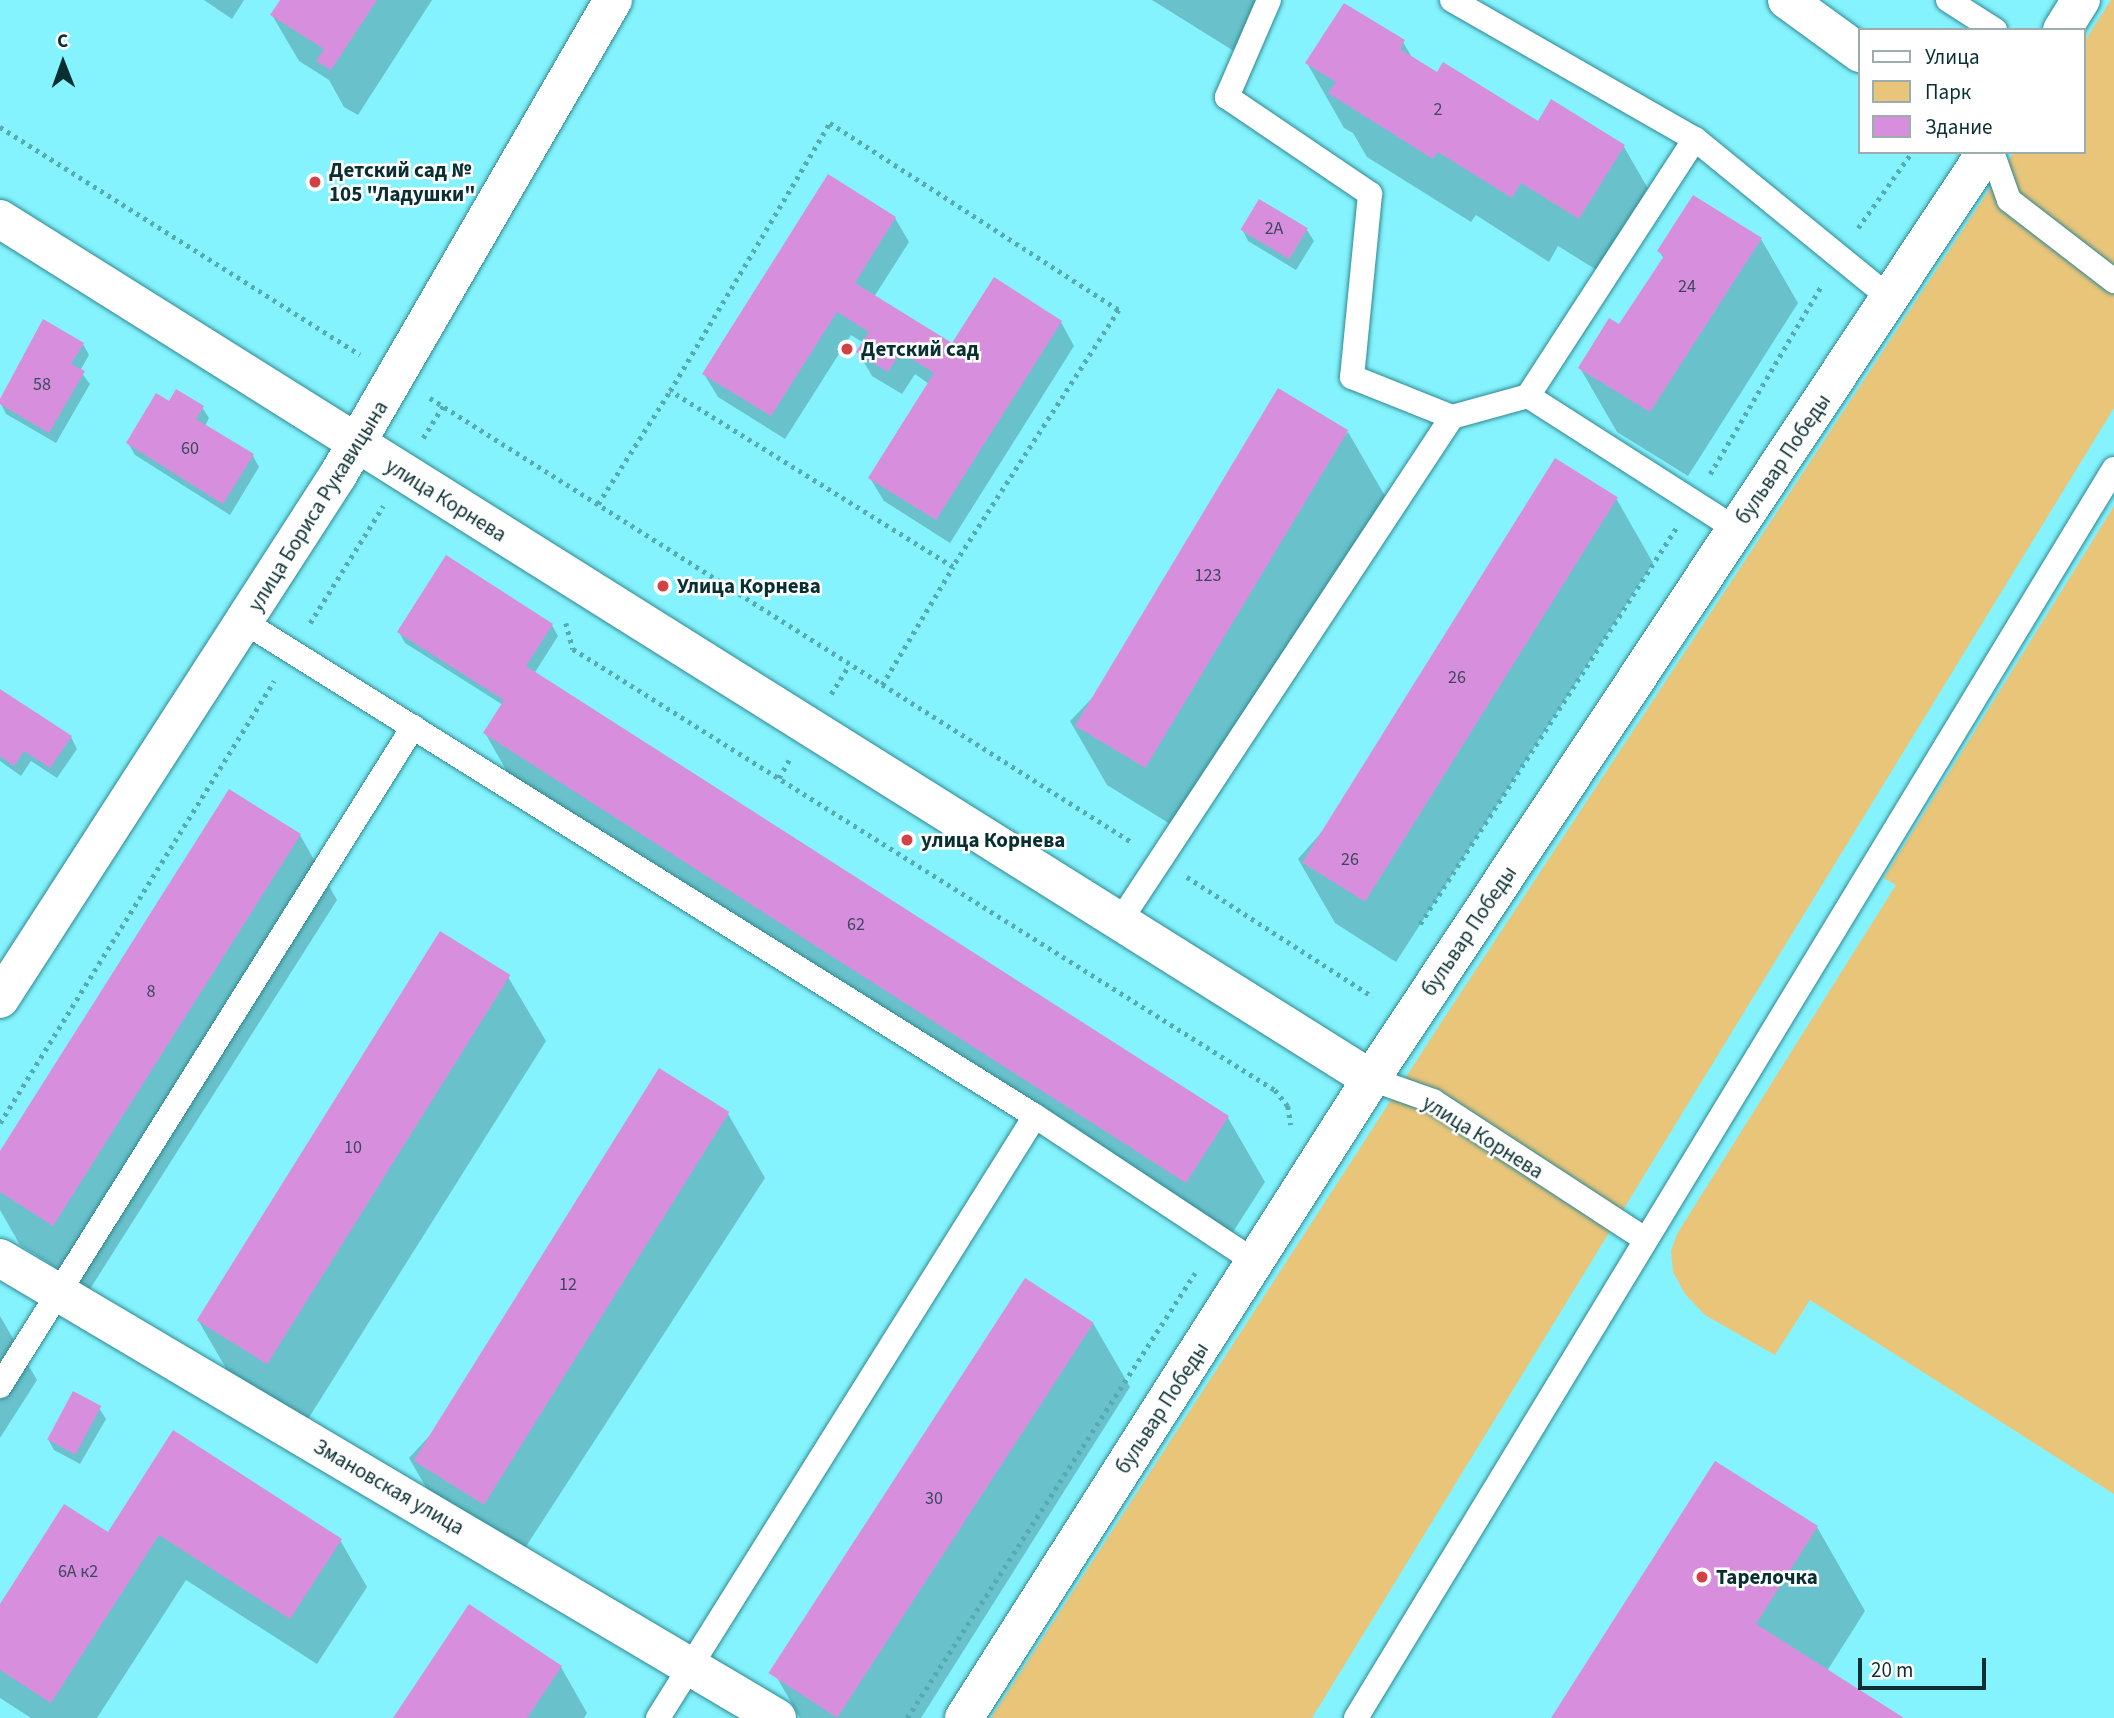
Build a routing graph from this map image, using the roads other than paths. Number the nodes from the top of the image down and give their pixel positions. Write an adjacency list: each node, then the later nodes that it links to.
1 (613, 0): 18 (street, улица Бориса Рукавицына)
2 (1269, 0): 17 (lane)
3 (1452, 0): 10 (lane)
4 (1787, 0): 9 (street)
5 (1948, 0): 7 (lane)
6 (2081, 0): 8 (street)
7 (1992, 28)
8 (2064, 28)
9 (1858, 52)
10 (1695, 139): 15 (lane); 16 (lane)
11 (1985, 154): 15 (street, бульвар Победы)
12 (1993, 154): 14 (lane)
13 (0, 219): 18 (street, улица Корнева)
14 (2114, 281)
15 (1890, 298): 20 (street, бульвар Победы)
16 (1528, 396): 17 (lane); 20 (lane)
17 (1452, 417): 23 (lane)
18 (348, 459): 21 (street, улица Бориса Рукавицына); 23 (street, улица Корнева)
19 (2114, 470): 27 (lane)
20 (1736, 529): 25 (street, бульвар Победы)
21 (246, 623): 22 (lane); 24 (street, улица Бориса Рукавицына)
22 (413, 727): 26 (lane); 30 (lane)
23 (1120, 921): 25 (street, улица Корнева)
24 (0, 999)
25 (1371, 1079): 27 (lane, улица Корнева); 29 (street, бульвар Победы)
26 (1035, 1116): 29 (lane); 32 (lane)
27 (1645, 1239): 36 (lane)
28 (0, 1258): 30 (street, Змановская улица)
29 (1256, 1262): 35 (street, бульвар Победы)
30 (58, 1293): 31 (lane); 32 (street, Змановская улица)
31 (0, 1387)
32 (692, 1665): 33 (lane); 34 (street, Змановская улица)
33 (658, 1718)
34 (777, 1718)
35 (964, 1718)
36 (1356, 1718)

